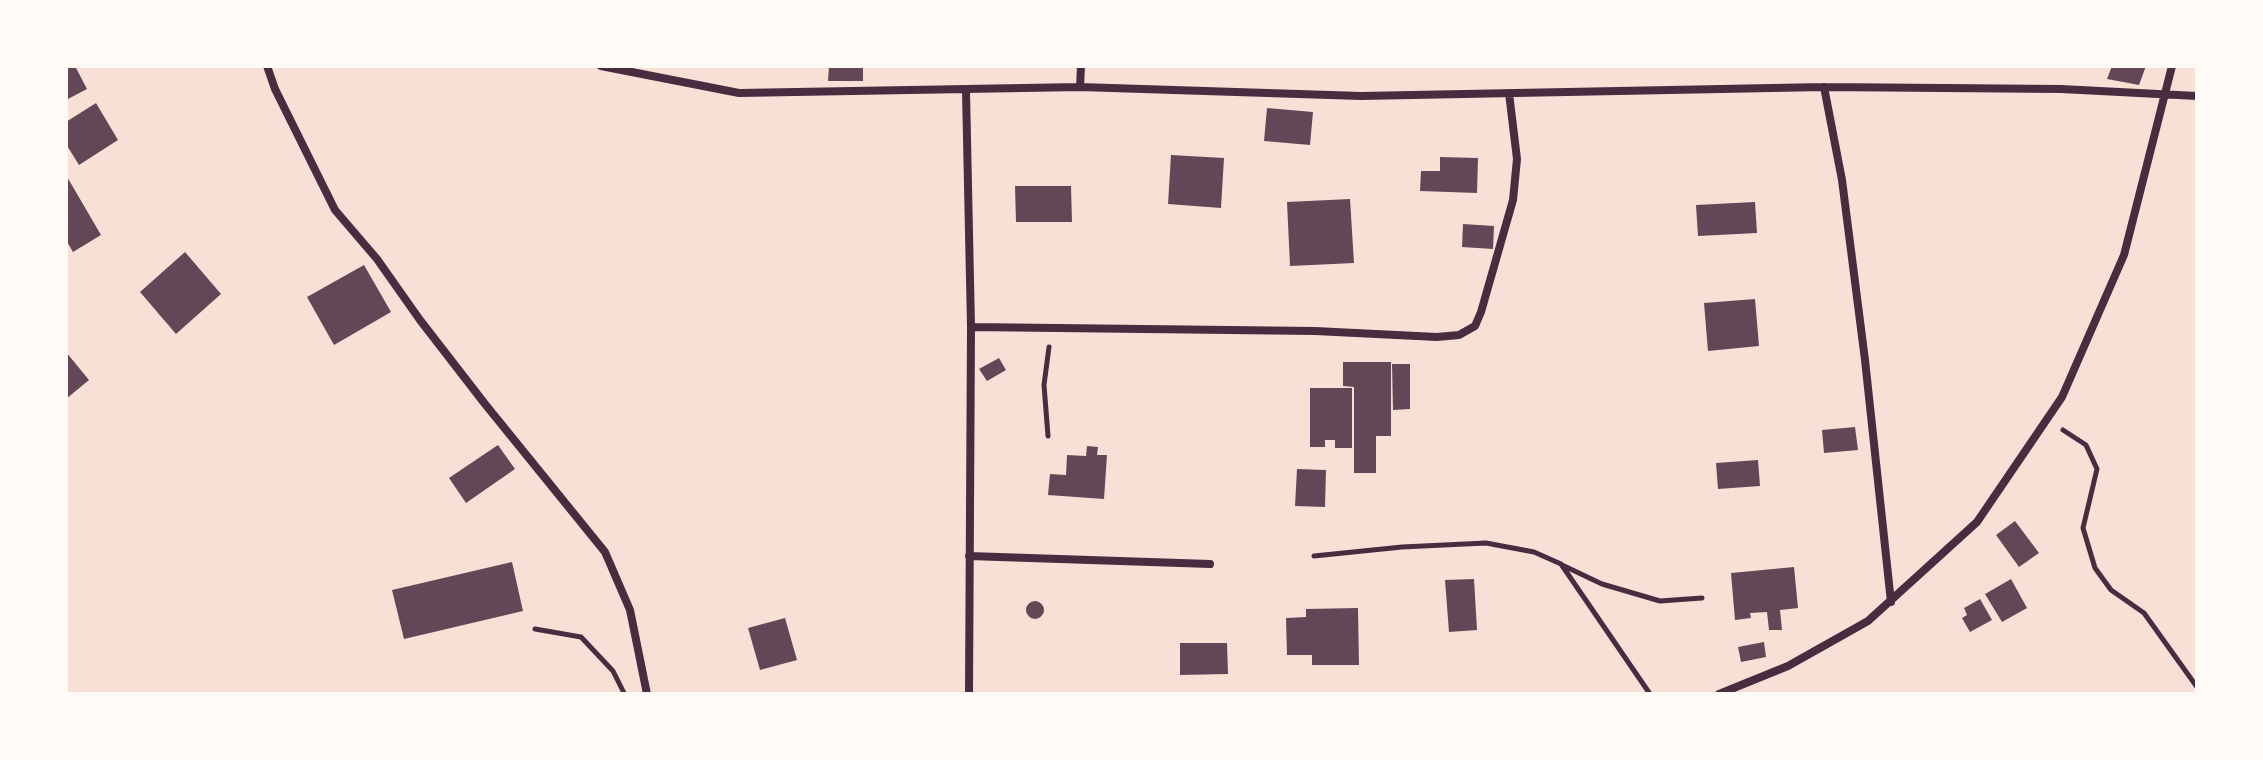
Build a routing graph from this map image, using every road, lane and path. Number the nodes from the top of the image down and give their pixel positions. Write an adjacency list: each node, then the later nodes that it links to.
1 (267, 66): 24 (street)
2 (601, 66): 7 (street)
3 (1081, 66): 5 (street)
4 (2172, 66): 9 (street)
5 (1080, 87): 7 (street); 8 (street)
6 (1824, 87): 8 (street); 9 (street); 20 (street)
7 (966, 91): 11 (street)
8 (1509, 93): 12 (street)
9 (2163, 94): 10 (street); 13 (street)
10 (2197, 96)
11 (971, 327): 12 (street); 15 (street)
12 (1056, 327): 14 (path)
13 (2047, 420): 20 (street); 22 (path)
14 (1048, 436)
15 (969, 556): 17 (street); 25 (street)
16 (1314, 556): 18 (path)
17 (1210, 564)
18 (1561, 564): 19 (path); 26 (path)
19 (1702, 598)
20 (1891, 602): 27 (street)
21 (535, 629): 23 (path)
22 (2197, 687)
23 (624, 694)
24 (647, 694)
25 (969, 694)
26 (1650, 694)
27 (1719, 694)

